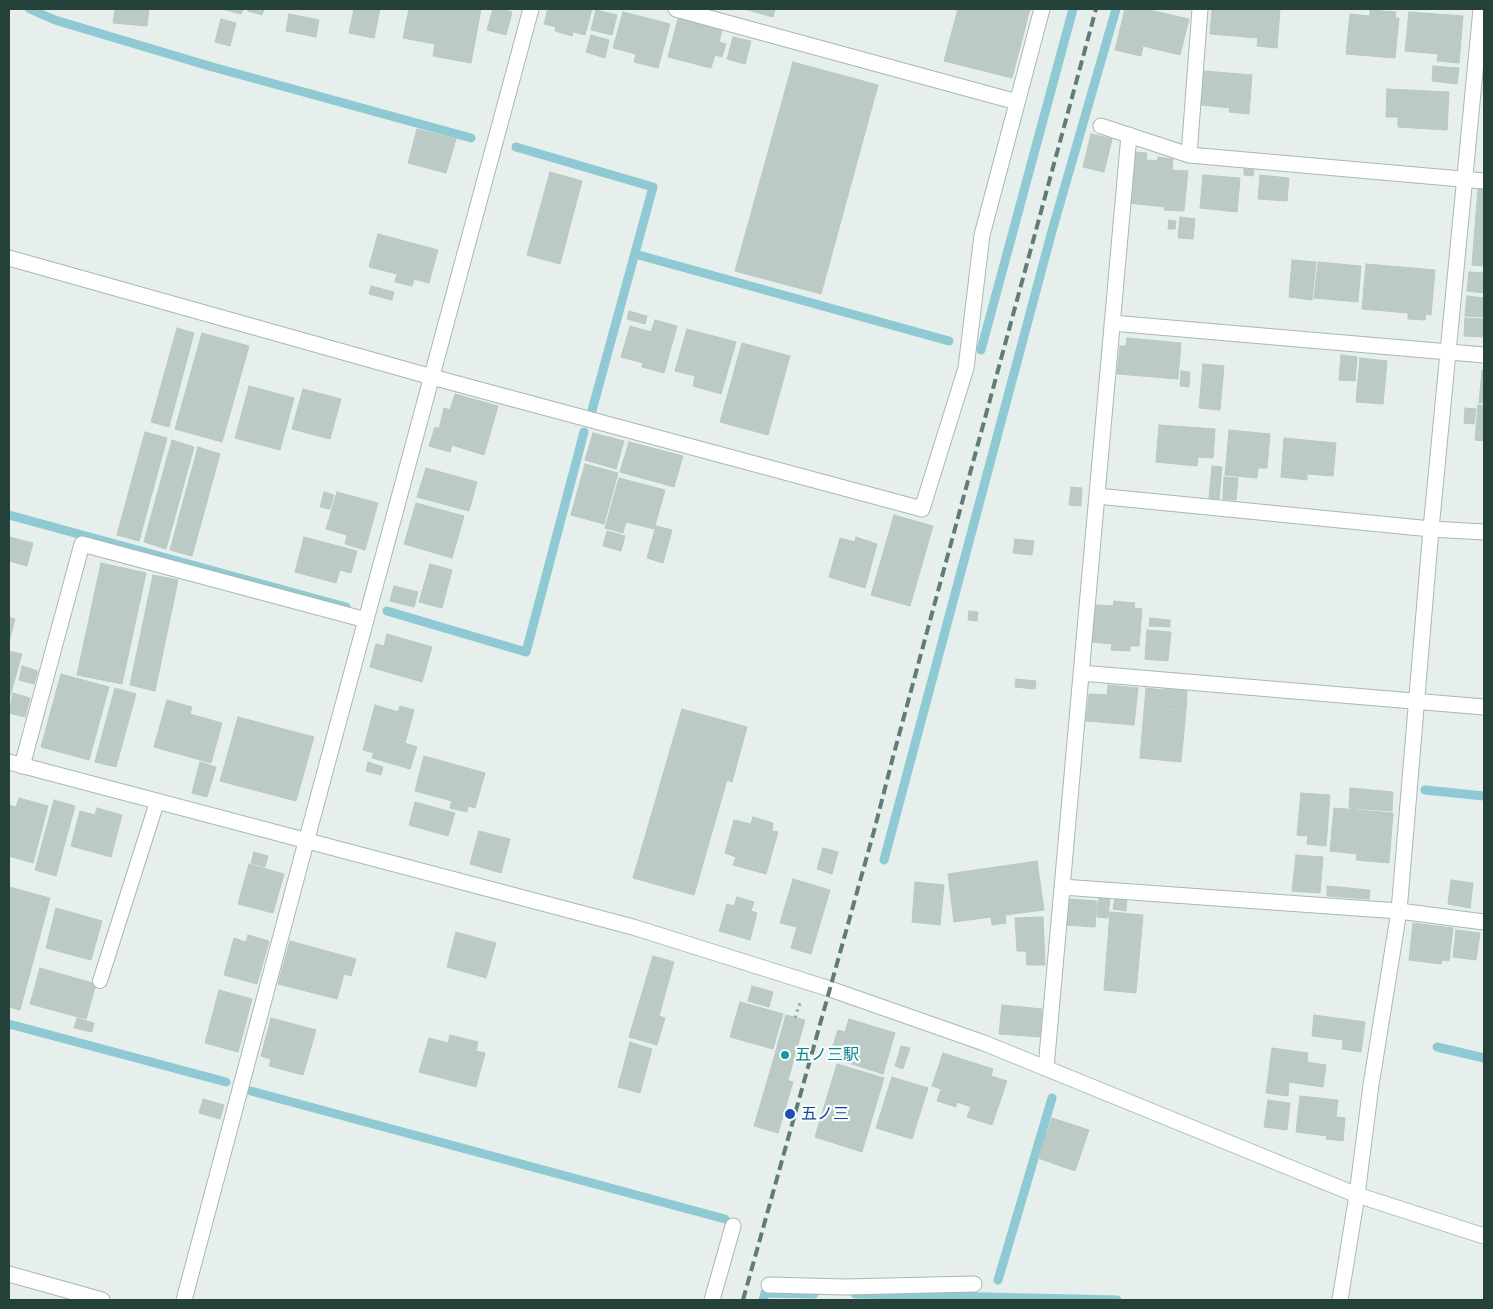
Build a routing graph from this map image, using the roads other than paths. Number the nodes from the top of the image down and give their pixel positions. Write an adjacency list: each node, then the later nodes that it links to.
1 (531, 9): 16 (street)
2 (676, 9): 6 (street)
3 (1042, 9): 6 (street)
4 (1200, 9): 9 (street)
5 (1481, 9): 10 (street)
6 (1018, 102): 16 (street)
7 (1101, 126): 8 (street)
8 (1129, 135): 9 (street); 13 (street)
9 (1189, 155): 10 (street)
10 (1465, 179): 11 (street); 14 (street)
11 (1484, 181)
12 (9, 258): 16 (street)
13 (1112, 323): 14 (street); 17 (street)
14 (1448, 352): 15 (street); 18 (street)
15 (1484, 355)
16 (432, 377): 20 (street)
17 (1097, 496): 18 (street); 21 (street)
18 (1431, 529): 19 (street); 22 (street)
19 (1484, 532)
20 (366, 620): 24 (street); 26 (street)
21 (1081, 673): 22 (street); 27 (street)
22 (1416, 702): 23 (street); 28 (street)
23 (1484, 707)
24 (15, 764): 25 (street)
25 (157, 802): 26 (street); 30 (lane)
26 (306, 842): 31 (street); 40 (street)
27 (1062, 886): 28 (street); 31 (street)
28 (1399, 911): 29 (street); 32 (street)
29 (1484, 922)
30 (100, 981)
31 (1046, 1068): 32 (street)
32 (1357, 1194): 34 (street); 42 (street)
33 (733, 1226): 41 (street)
34 (1484, 1236)
35 (9, 1274): 39 (street)
36 (974, 1284): 38 (street)
37 (769, 1285): 38 (street)
38 (845, 1294)
39 (102, 1300)
40 (184, 1300)
41 (712, 1300)
42 (1340, 1300)

